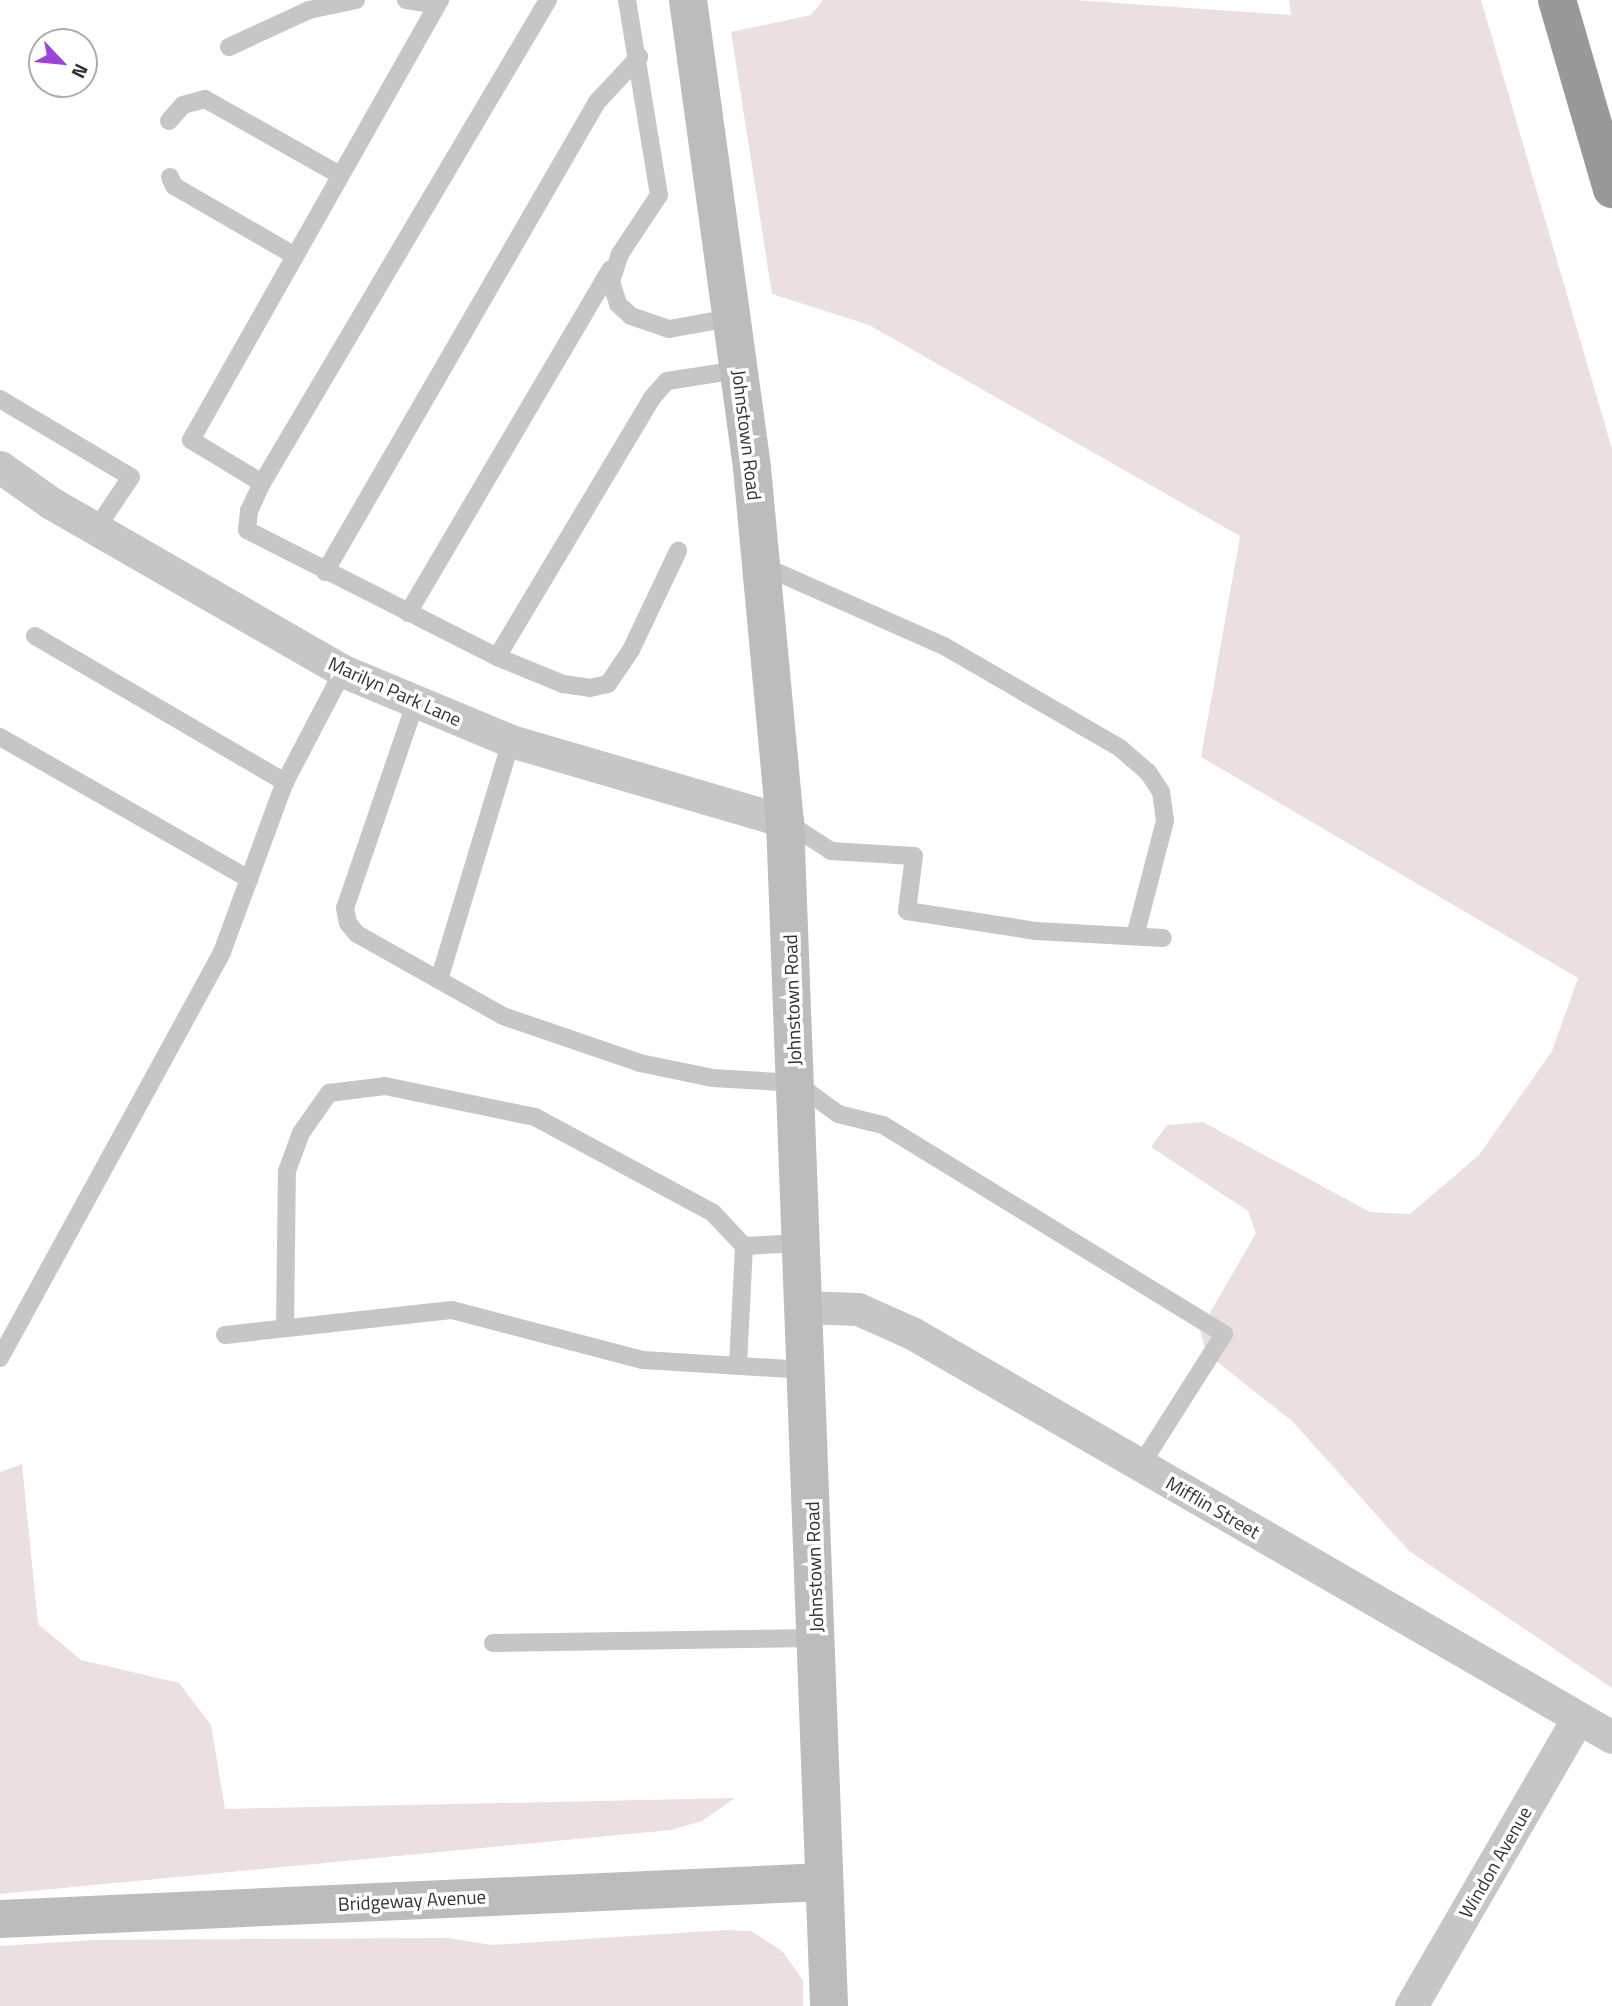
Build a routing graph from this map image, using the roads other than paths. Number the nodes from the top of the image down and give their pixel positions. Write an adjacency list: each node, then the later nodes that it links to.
1 (356, 0): 8 (lane)
2 (406, 0): 7 (lane)
3 (548, 0): 20 (lane)
4 (627, 0): 9 (lane)
5 (688, 0): 16 (main road, Johnstown Road)
6 (1557, 0): 13 (highway)
7 (438, 2): 11 (lane)
8 (229, 47)
9 (639, 57): 14 (lane); 24 (lane)
10 (169, 121): 11 (lane)
11 (340, 175): 15 (lane)
12 (170, 177): 15 (lane)
13 (1612, 189)
14 (620, 254): 16 (lane); 25 (lane)
15 (295, 256): 20 (lane)
16 (731, 318): 17 (main road, Johnstown Road)
17 (739, 370): 23 (main road, Johnstown Road); 27 (lane)
18 (0, 399): 21 (lane)
19 (0, 467): 21 (street, Marilyn Park Lane)
20 (262, 482): 24 (lane)
21 (96, 529): 28 (street, Marilyn Park Lane)
22 (678, 551): 27 (lane)
23 (761, 565): 33 (main road, Johnstown Road); 35 (lane)
24 (326, 572): 25 (lane)
25 (408, 613): 27 (lane)
26 (35, 636): 32 (lane)
27 (497, 657)
28 (343, 671): 29 (street, Marilyn Park Lane); 32 (lane)
29 (416, 701): 31 (street, Marilyn Park Lane); 37 (lane)
30 (0, 737): 34 (lane)
31 (511, 741): 33 (street, Marilyn Park Lane); 37 (lane)
32 (285, 782): 34 (lane)
33 (785, 821): 35 (lane); 38 (main road, Johnstown Road)
34 (249, 879): 44 (lane)
35 (1135, 936): 36 (lane)
36 (1163, 938)
37 (439, 980): 38 (lane)
38 (796, 1083): 39 (main road, Johnstown Road); 47 (lane)
39 (802, 1243): 40 (lane); 41 (main road, Johnstown Road)
40 (744, 1246): 42 (lane); 45 (lane)
41 (804, 1307): 46 (main road, Johnstown Road); 47 (street, Mifflin Street)
42 (285, 1328): 43 (lane); 45 (lane)
43 (225, 1335)
44 (0, 1358)
45 (738, 1366): 46 (lane)
46 (807, 1370): 48 (main road, Johnstown Road)
47 (1141, 1465): 50 (street, Mifflin Street)
48 (816, 1638): 49 (lane); 52 (main road, Johnstown Road)
49 (492, 1643)
50 (1578, 1718): 51 (street, Mifflin Street); 55 (street, Windon Avenue)
51 (1612, 1737)
52 (824, 1882): 53 (main road, Bridgeway Avenue); 54 (main road, Johnstown Road)
53 (0, 1919)
54 (830, 2006)
55 (1411, 2006)

